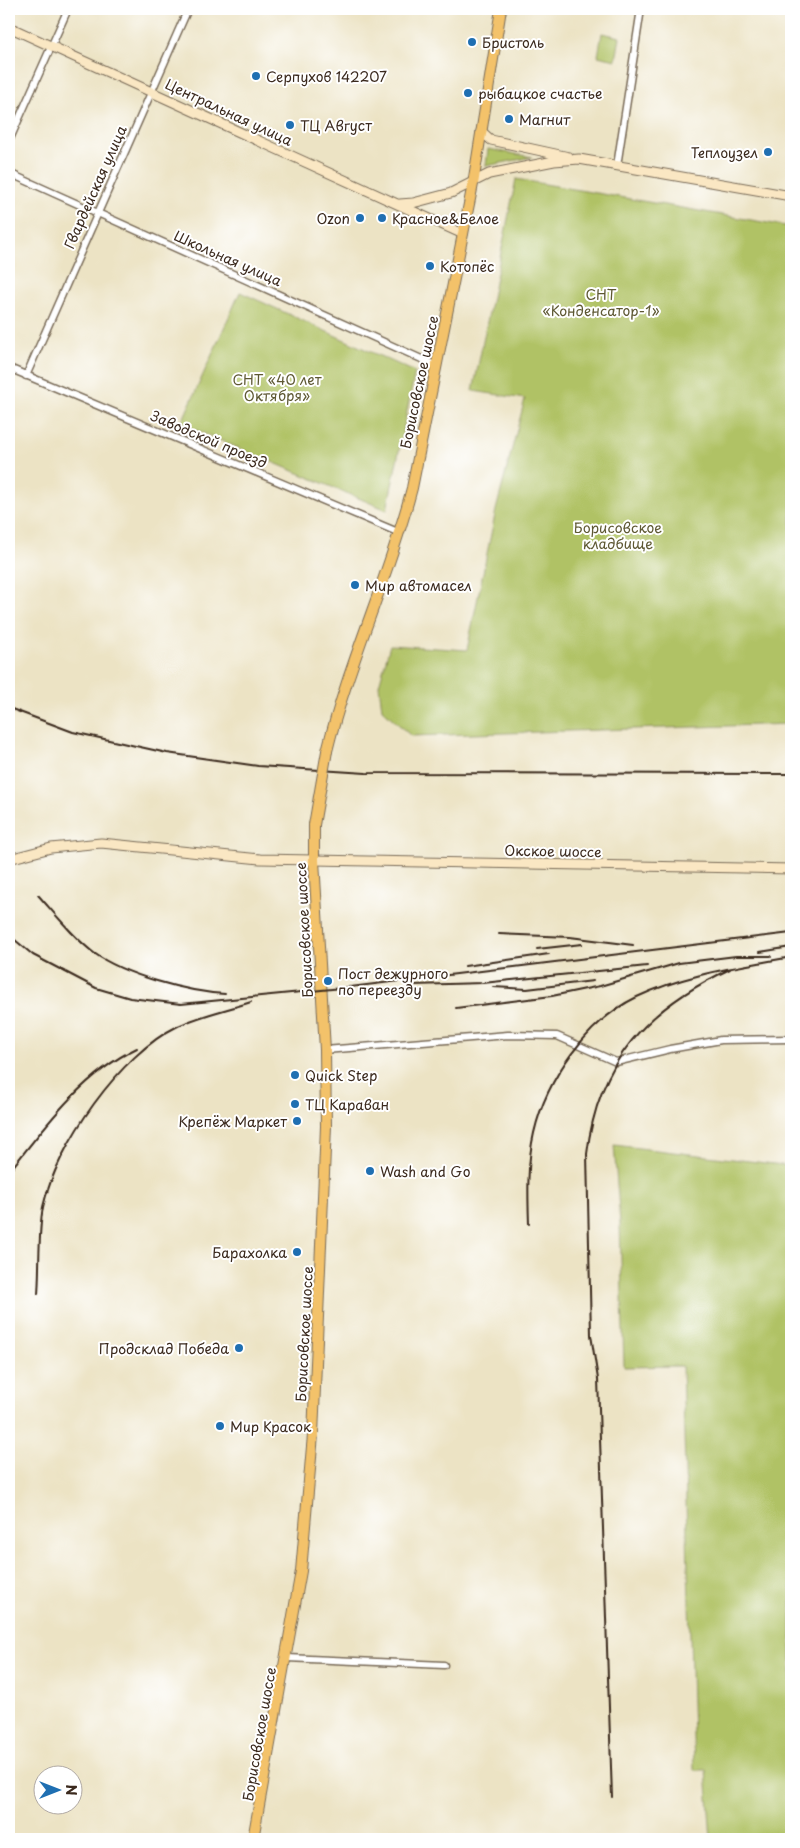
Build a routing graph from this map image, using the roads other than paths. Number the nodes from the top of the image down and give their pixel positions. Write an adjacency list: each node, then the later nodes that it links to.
1 (68, 9): 6 (street)
2 (188, 9): 7 (street, Гвардейская улица)
3 (501, 9): 8 (main road, Борисовское шоссе)
4 (641, 9): 11 (street)
5 (9, 26): 6 (street, Центральная улица)
6 (51, 47): 7 (street, Центральная улица); 9 (street)
7 (151, 91): 15 (street, Центральная улица); 16 (street, Гвардейская улица)
8 (481, 131): 10 (street); 13 (main road, Борисовское шоссе)
9 (9, 140)
10 (578, 159): 11 (street); 13 (street)
11 (617, 166): 14 (street)
12 (9, 173): 16 (street, Школьная улица)
13 (473, 184): 15 (street); 17 (main road, Борисовское шоссе)
14 (791, 196)
15 (397, 204): 17 (street, Центральная улица)
16 (98, 212): 18 (street, Школьная улица); 20 (street, Гвардейская улица)
17 (463, 234): 18 (main road, Борисовское шоссе)
18 (437, 366): 21 (main road, Борисовское шоссе)
19 (9, 368): 20 (street, Заводской проезд)
20 (26, 376): 21 (street, Заводской проезд)
21 (400, 533): 23 (main road, Борисовское шоссе, bridge)
22 (9, 860): 23 (street, Окское шоссе)
23 (314, 860): 24 (street, Окское шоссе); 26 (main road, Борисовское шоссе)
24 (791, 870)
25 (791, 1039): 26 (street)
26 (325, 1050): 27 (main road, Борисовское шоссе)
27 (287, 1658): 28 (street); 29 (main road, Борисовское шоссе)
28 (444, 1665)
29 (253, 1839)

